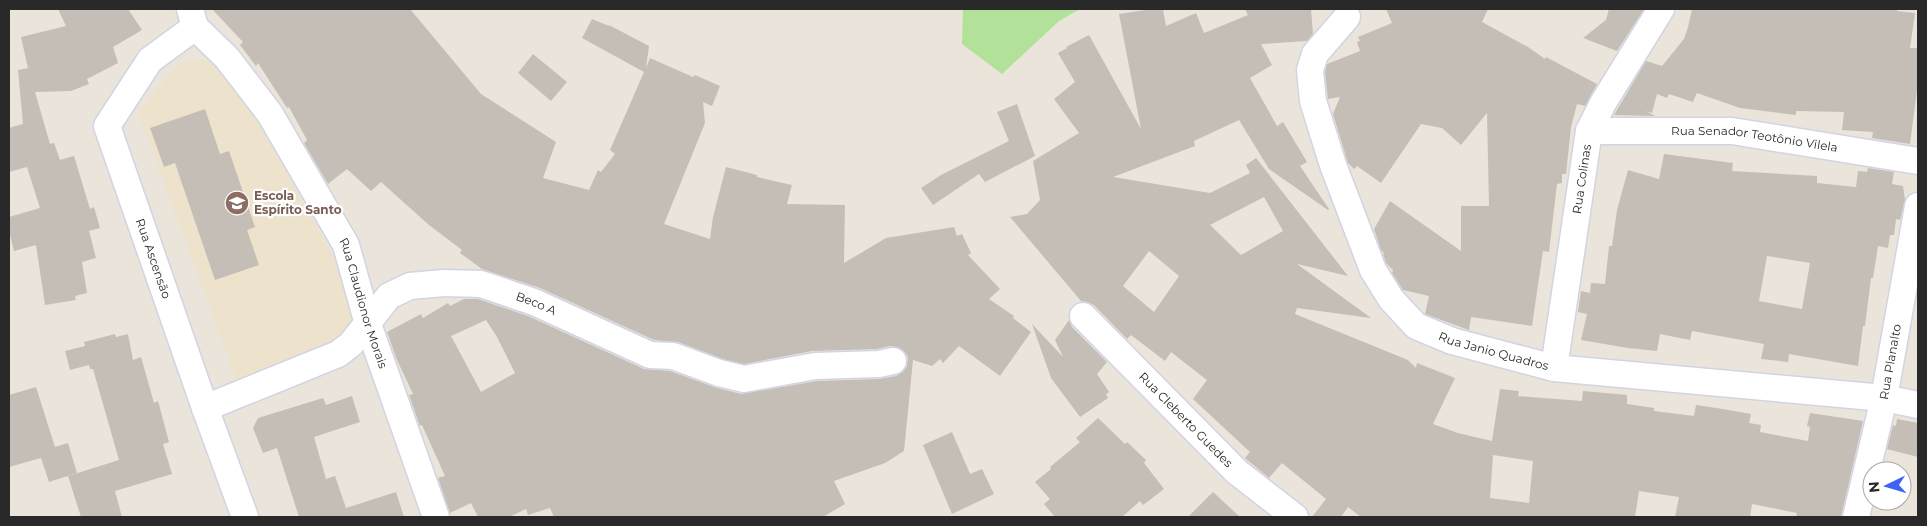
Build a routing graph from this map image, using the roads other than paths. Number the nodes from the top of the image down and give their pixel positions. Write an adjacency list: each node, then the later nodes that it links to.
1 (1661, 9): 4 (street, Rua Colinas)
2 (1347, 17): 10 (street, Rua Janio Quadros)
3 (193, 18): 8 (street, Rua Claudionor Morais); 13 (street, Rua Ascensão)
4 (1589, 130): 5 (street, Rua Senador Teotônio Vilela); 10 (street, Rua Colinas)
5 (1918, 161)
6 (1918, 206): 11 (street, Rua Planalto)
7 (1083, 316): 16 (street, Rua Cleberto Guedes)
8 (368, 324): 9 (street, Beco A); 13 (street, Beco A); 15 (street, Rua Claudionor Morais)
9 (893, 361)
10 (1554, 368): 11 (street, Rua Janio Quadros)
11 (1884, 398): 12 (street, Rua Janio Quadros); 17 (street, Rua Planalto)
12 (1918, 404)
13 (205, 408): 14 (street, Rua Ascensão)
14 (245, 517)
15 (436, 517)
16 (1295, 517)
17 (1856, 517)

